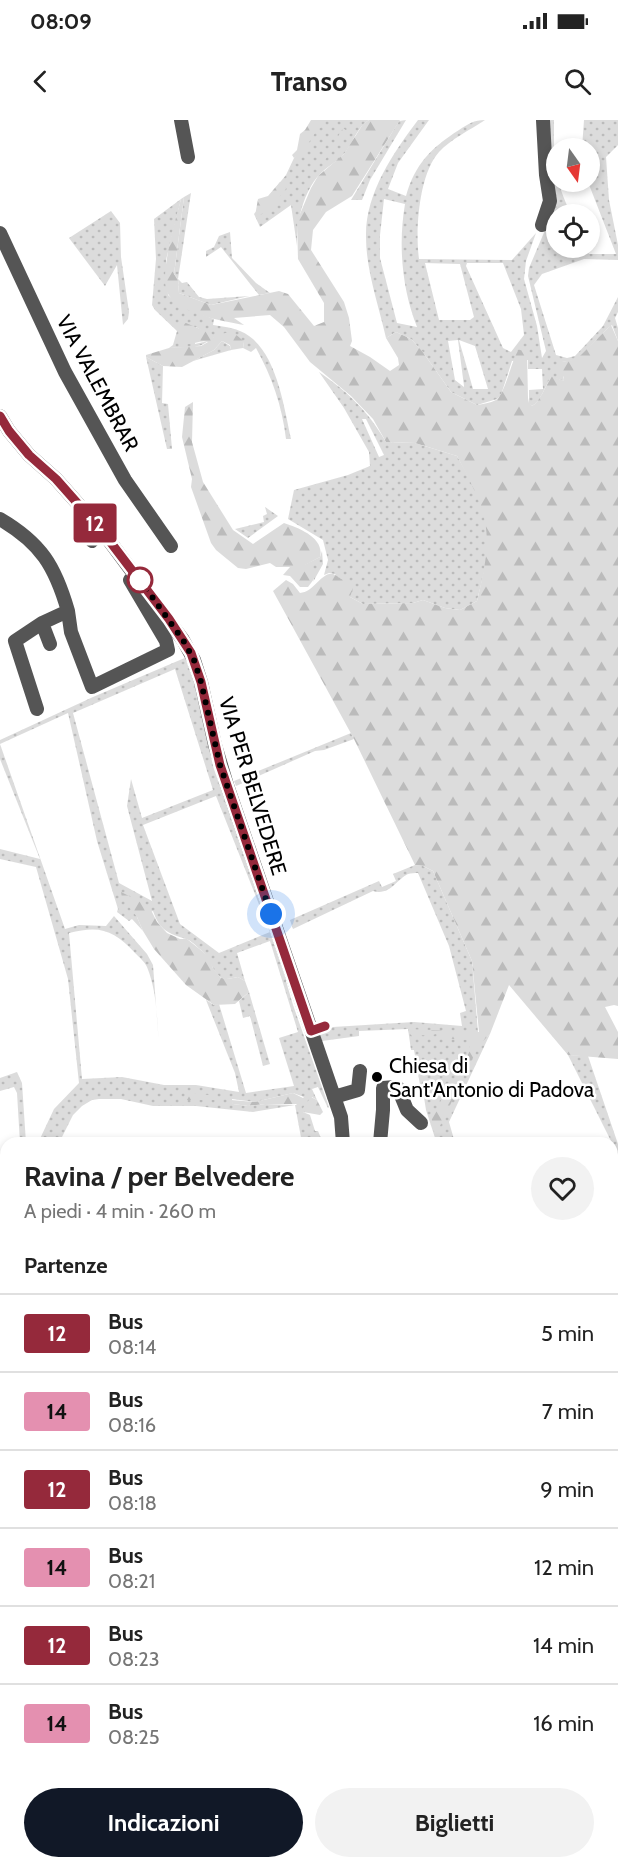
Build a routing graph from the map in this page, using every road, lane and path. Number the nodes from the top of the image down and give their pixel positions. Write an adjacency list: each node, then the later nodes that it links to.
1 (181, 120): 3 (street)
2 (543, 120): 4 (street)
3 (188, 157)
4 (542, 225)
5 (0, 233): 9 (street, VIA VALEMBRAR)
6 (0, 416): 8 (street, VIA PER BELVEDERE)
7 (0, 519): 10 (street, VIA PER BELVEDERE)
8 (97, 536): 10 (street, VIA PER BELVEDERE); 15 (street, VIA PER BELVEDERE)
9 (171, 546)
10 (68, 611): 11 (street)
11 (42, 623): 12 (street); 13 (street)
12 (50, 644)
13 (37, 709)
14 (360, 1071): 15 (street)
15 (334, 1097): 17 (street, VIA PER BELVEDERE)
16 (421, 1123): 18 (street)
17 (343, 1137)
18 (381, 1137)

